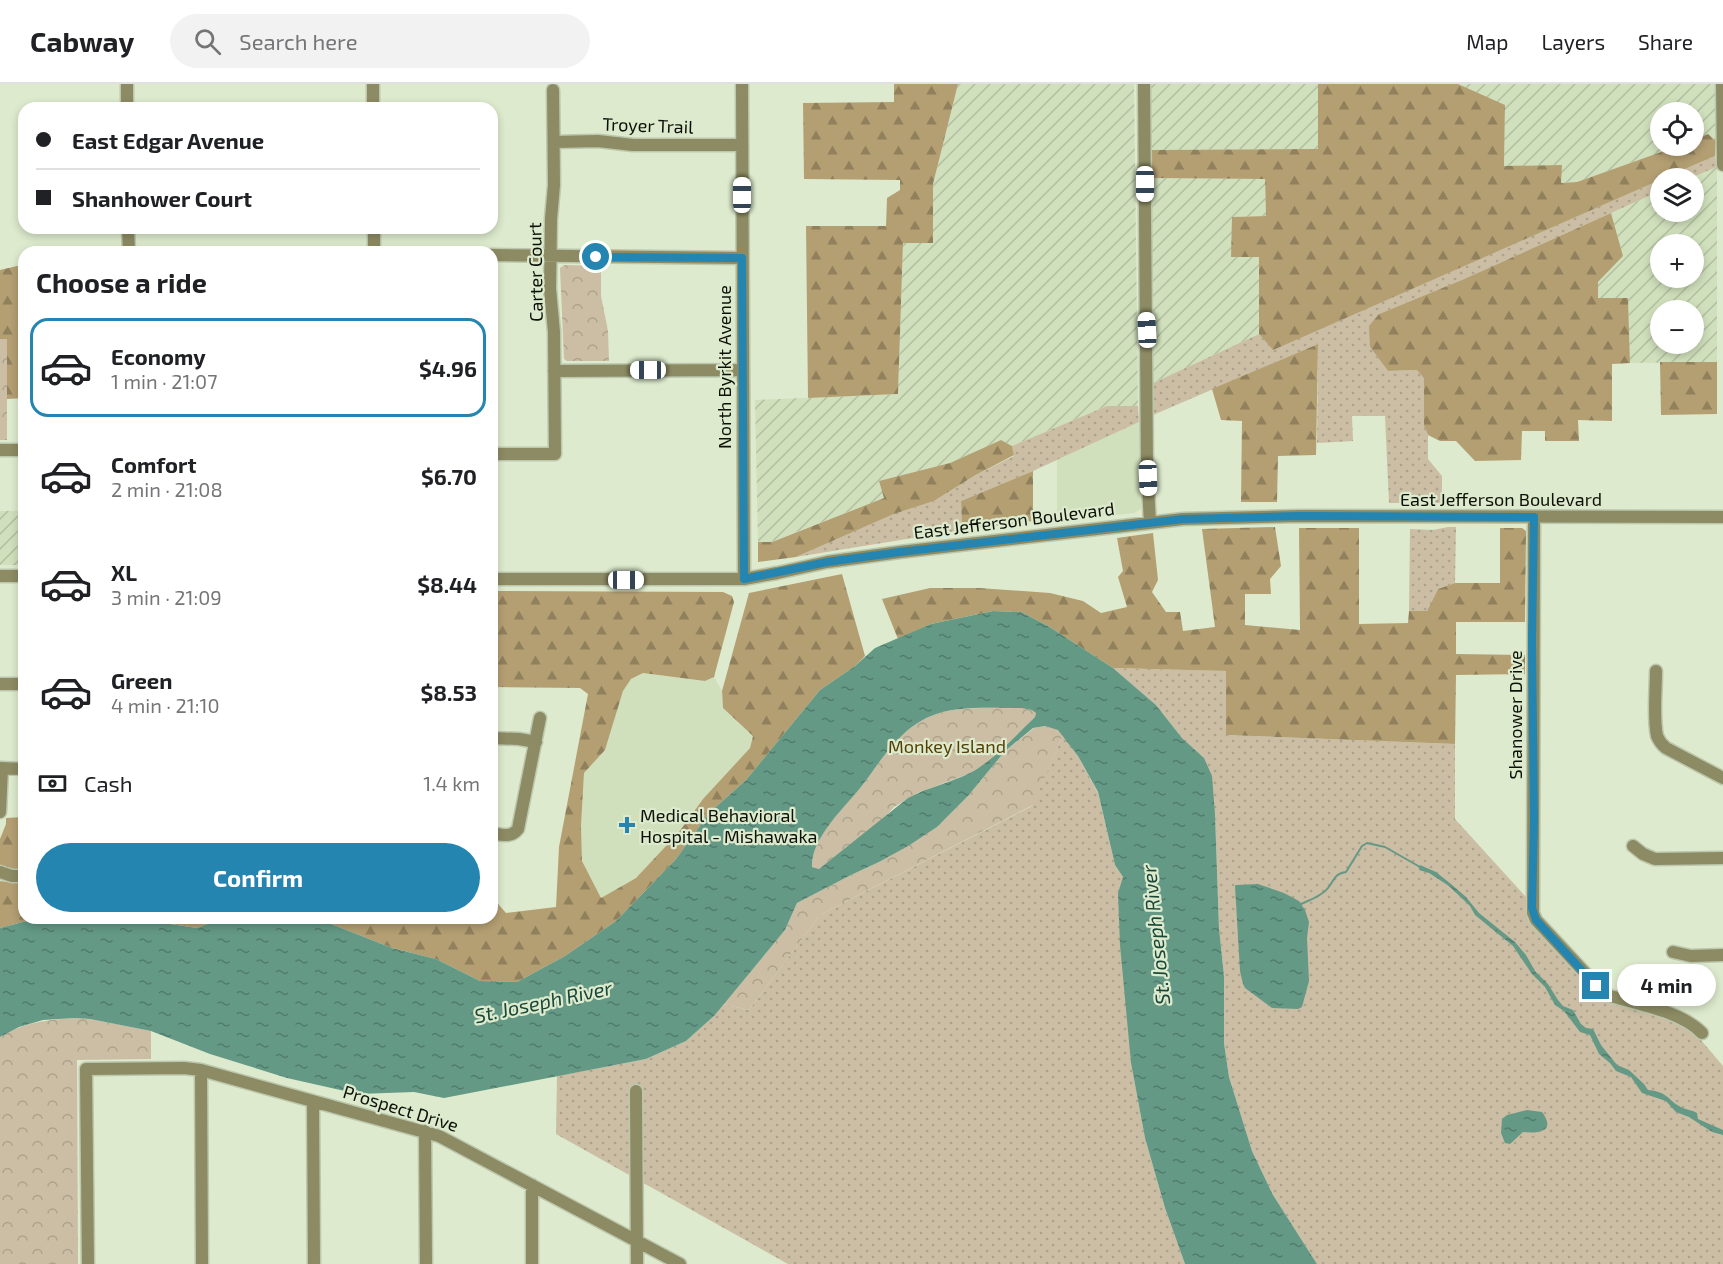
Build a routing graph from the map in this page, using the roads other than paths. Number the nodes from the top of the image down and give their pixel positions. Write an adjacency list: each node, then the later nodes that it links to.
1 (127, 84): 7 (street)
2 (373, 84): 8 (street)
3 (742, 84): 10 (street, North Byrkit Avenue)
4 (1144, 84): 22 (street)
5 (1722, 84): 11 (street)
6 (553, 90): 9 (street, Carter Court)
7 (127, 102)
8 (373, 102)
9 (554, 142): 10 (street, Troyer Trail); 13 (street, Carter Court)
10 (742, 145): 14 (street, North Byrkit Avenue)
11 (1723, 165)
12 (498, 255): 13 (street)
13 (550, 256): 14 (street); 16 (street, Carter Court)
14 (742, 258): 15 (street, North Byrkit Avenue)
15 (742, 370): 16 (street); 26 (street, North Byrkit Avenue)
16 (554, 371): 19 (street, Carter Court)
17 (0, 450): 18 (street)
18 (18, 450)
19 (498, 454)
20 (1534, 517): 21 (street, East Jefferson Boulevard); 22 (street, East Jefferson Boulevard); 44 (street, Shanower Drive)
21 (1723, 517)
22 (1150, 523): 26 (street, East Jefferson Boulevard)
23 (0, 576): 24 (street)
24 (18, 576)
25 (498, 579): 26 (street, East Jefferson Boulevard)
26 (744, 579)
27 (1656, 671): 35 (street)
28 (0, 684): 29 (street)
29 (18, 684)
30 (540, 718): 32 (street)
31 (498, 738): 32 (street)
32 (536, 742): 37 (street)
33 (1, 768): 34 (street); 36 (street)
34 (18, 769)
35 (1723, 778)
36 (0, 812)
37 (498, 834)
38 (1633, 846): 39 (street)
39 (1723, 858)
40 (0, 872): 41 (street)
41 (18, 876)
42 (1673, 952): 43 (street)
43 (1723, 955)
44 (1702, 1034)
45 (201, 1070): 47 (street, Prospect Drive); 51 (street, Prospect Drive); 52 (street)
46 (636, 1090): 50 (street)
47 (313, 1101): 48 (street, Prospect Drive); 53 (street)
48 (425, 1131): 49 (street, Prospect Drive); 54 (street)
49 (532, 1185): 50 (street, Prospect Drive); 55 (street)
50 (636, 1240): 56 (street); 57 (street, Prospect Drive)
51 (88, 1264)
52 (202, 1264)
53 (314, 1264)
54 (426, 1264)
55 (532, 1264)
56 (637, 1264)
57 (680, 1264)

